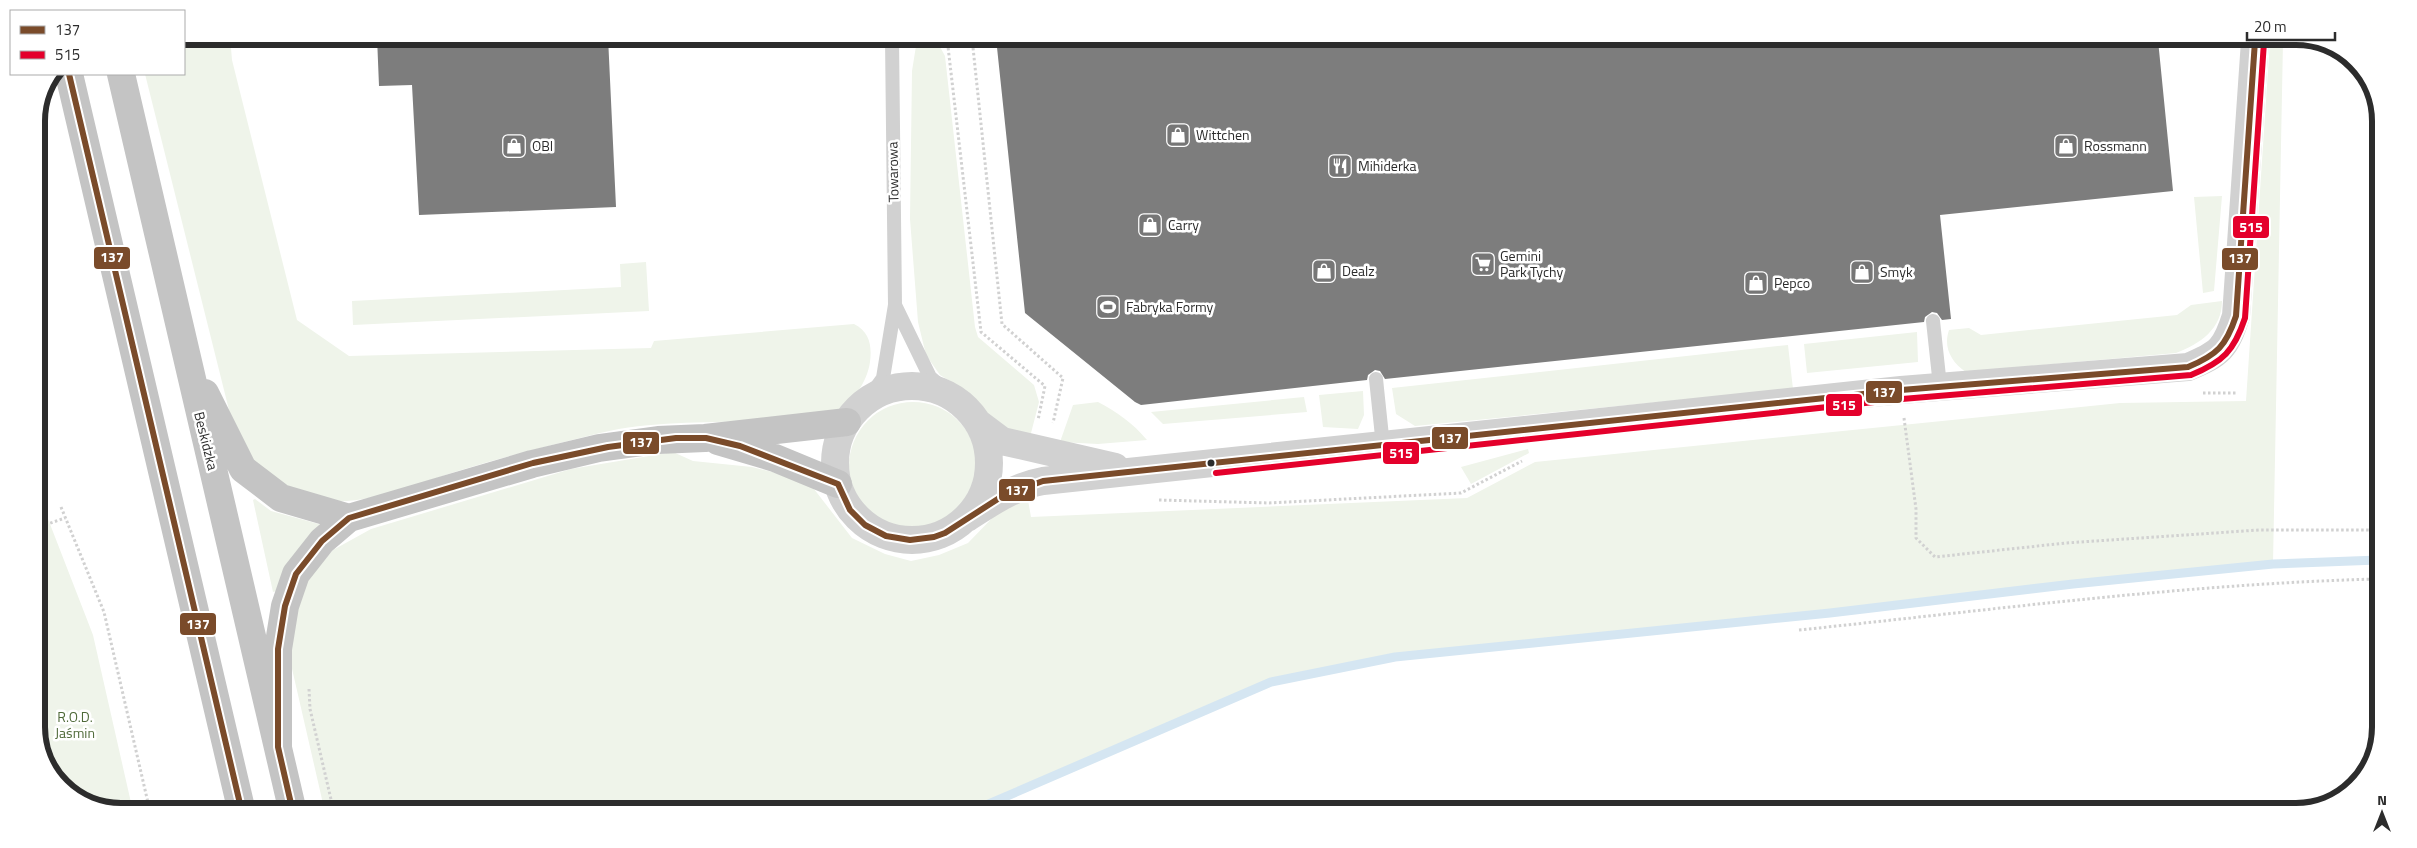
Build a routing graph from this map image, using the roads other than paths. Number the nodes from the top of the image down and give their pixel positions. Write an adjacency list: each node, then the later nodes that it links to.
1 (892, 45): 5 (lane, Towarowa)
2 (2255, 45): 9 (street, Towarowa)
3 (69, 75): 20 (main road)
4 (121, 75): 7 (main road, Beskidzka)
5 (895, 305): 10 (lane, Towarowa); 11 (lane, Towarowa)
6 (1933, 321): 9 (lane)
7 (185, 354): 17 (main road); 19 (main road, Beskidzka)
8 (1376, 380): 14 (lane)
9 (1940, 386): 14 (street, Towarowa)
10 (866, 400): 11 (street); 12 (street)
11 (970, 413): 15 (street, Towarowa); 18 (street)
12 (847, 422): 13 (main road); 16 (street)
13 (705, 438): 16 (main road); 17 (main road)
14 (1383, 446): 15 (street, Towarowa)
15 (1139, 472): 18 (street, Towarowa)
16 (838, 484): 18 (street)
17 (349, 518): 19 (main road)
18 (967, 518)
19 (278, 747): 21 (main road, Beskidzka)
20 (240, 803)
21 (291, 803)

